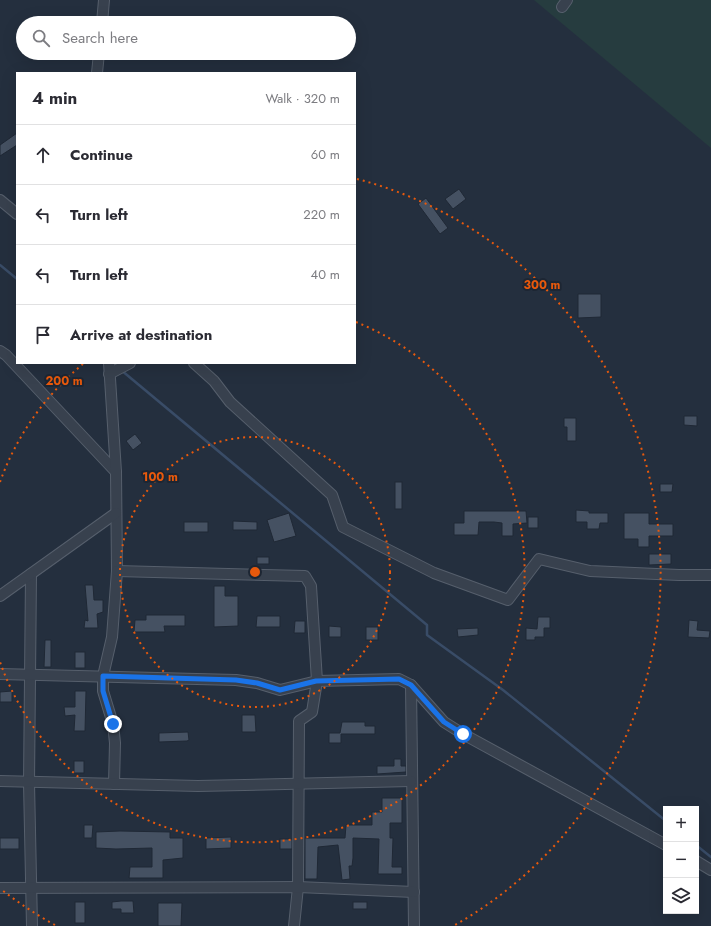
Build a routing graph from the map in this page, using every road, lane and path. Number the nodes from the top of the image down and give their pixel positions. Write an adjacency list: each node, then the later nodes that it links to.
1 (104, 0): 2 (street)
2 (103, 16)
3 (98, 60): 4 (street)
4 (97, 72)
5 (0, 200): 6 (street)
6 (16, 213)
7 (0, 351): 12 (street)
8 (109, 364): 11 (street)
9 (128, 364): 11 (street)
10 (195, 364): 16 (street)
11 (109, 374): 12 (street)
12 (116, 472): 13 (street)
13 (116, 513): 14 (street); 15 (street)
14 (117, 571): 20 (street); 21 (street)
15 (31, 574): 17 (street); 19 (street)
16 (711, 574)
17 (0, 596)
18 (0, 674): 19 (street)
19 (30, 674): 20 (street); 25 (street)
20 (103, 676): 21 (street); 26 (street)
21 (316, 681): 22 (street); 27 (street)
22 (411, 685): 23 (street); 28 (street)
23 (411, 781): 27 (street); 34 (street)
24 (0, 782): 25 (street)
25 (29, 782): 26 (street); 31 (street)
26 (114, 784): 27 (street)
27 (298, 784): 32 (street)
28 (663, 843)
29 (699, 863): 30 (street)
30 (711, 870)
31 (31, 887): 32 (street); 33 (street); 35 (street)
32 (298, 887): 34 (street); 36 (street)
33 (0, 888)
34 (414, 892): 37 (street)
35 (32, 926)
36 (294, 926)
37 (414, 926)

